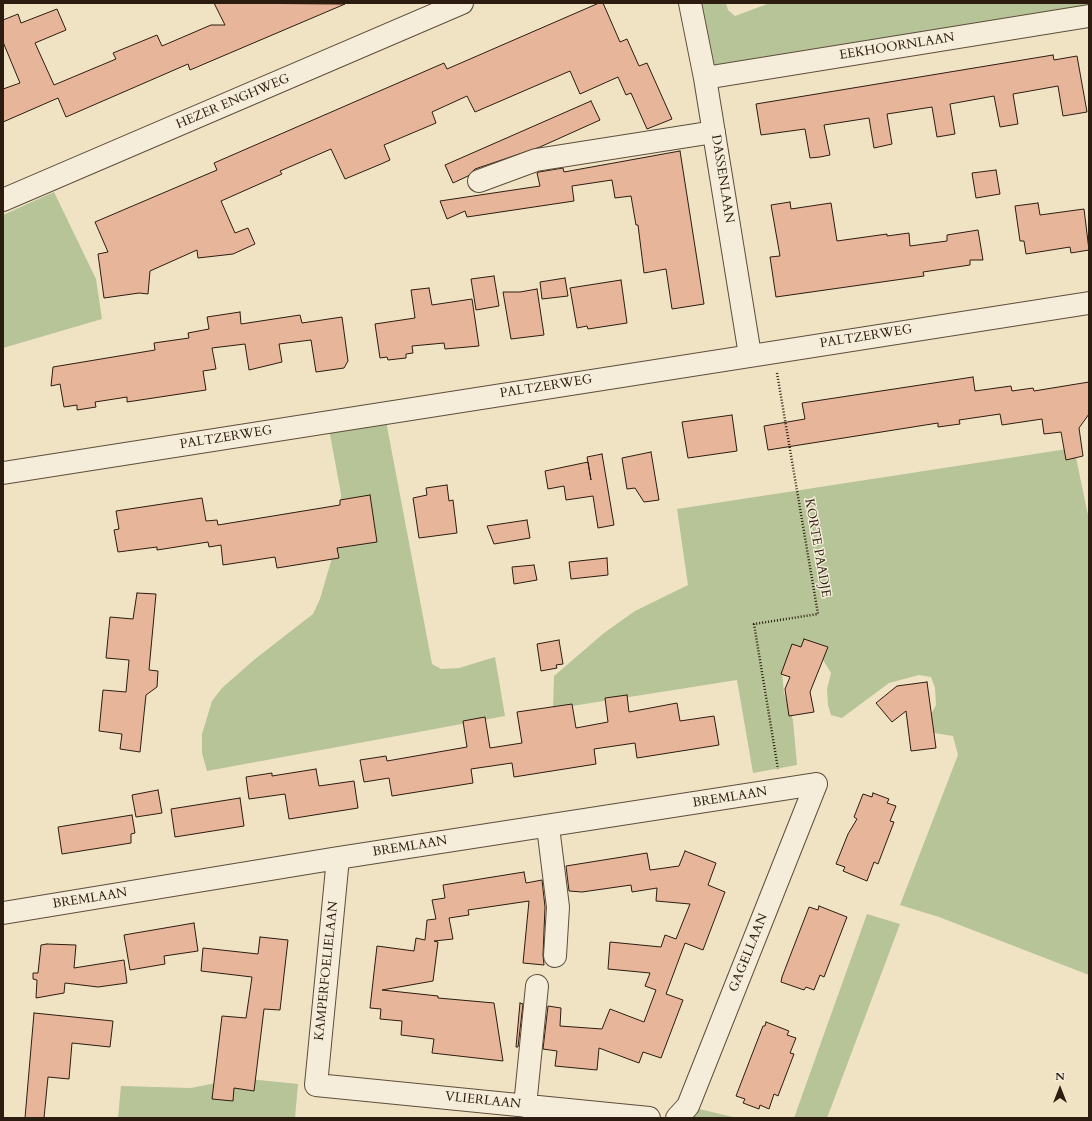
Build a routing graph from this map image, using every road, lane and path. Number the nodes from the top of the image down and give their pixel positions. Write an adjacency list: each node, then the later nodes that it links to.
1 (462, 3): 7 (street, HEZER ENGHWEG)
2 (690, 3): 4 (street, DASSENLAAN)
3 (1089, 16): 4 (street, EEKHOORNLAAN)
4 (705, 78): 5 (street, DASSENLAAN)
5 (714, 132): 6 (street); 10 (street, DASSENLAAN)
6 (479, 181)
7 (3, 200)
8 (1089, 302): 9 (street, PALTZERWEG)
9 (773, 351): 10 (street, PALTZERWEG); 13 (path, KORTE PAADJE)
10 (750, 355): 11 (street, PALTZERWEG)
11 (3, 473)
12 (816, 784): 13 (street, BREMLAAN); 22 (street, GAGELLAAN)
13 (781, 790): 14 (street, BREMLAAN)
14 (548, 827): 15 (street, BREMLAAN); 17 (street)
15 (338, 858): 16 (street, BREMLAAN); 19 (street, KAMPERFOELIELAAN)
16 (3, 913)
17 (555, 956)
18 (537, 986): 20 (street)
19 (316, 1085): 20 (street, VLIERLAAN)
20 (525, 1106): 21 (street, VLIERLAAN)
21 (650, 1118)
22 (677, 1118)

